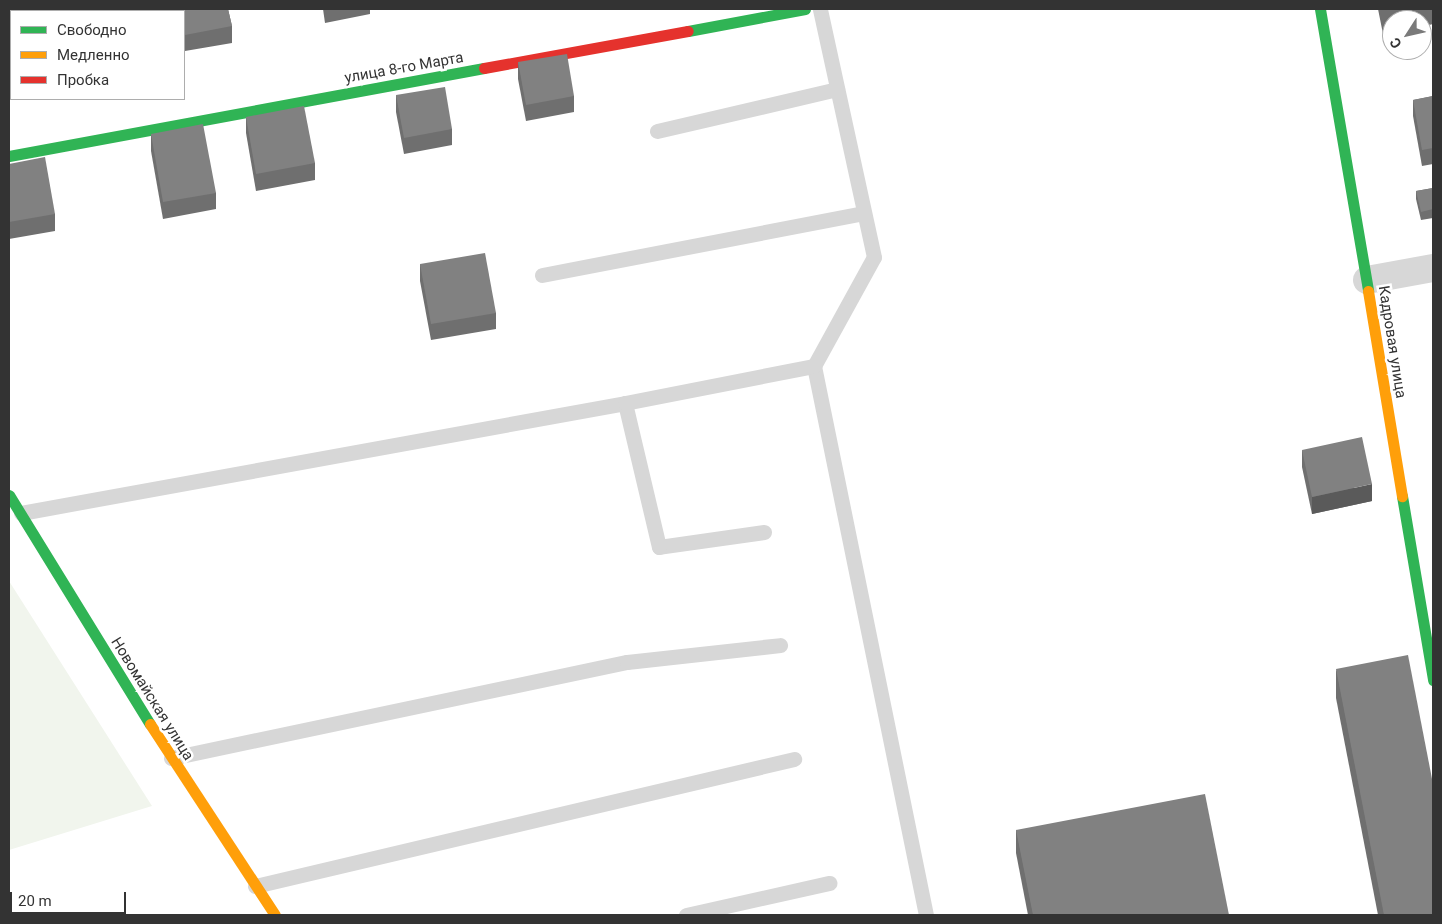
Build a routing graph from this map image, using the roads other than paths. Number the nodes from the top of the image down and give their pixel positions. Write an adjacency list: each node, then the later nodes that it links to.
1 (805, 9): 6 (street, улица 8-го Марта)
2 (820, 9): 4 (lane)
3 (1320, 9): 10 (street, Кадровая улица)
4 (837, 89): 5 (lane); 7 (lane)
5 (657, 131)
6 (9, 156)
7 (863, 213): 9 (lane); 11 (lane)
8 (1433, 268): 10 (street)
9 (542, 275)
10 (1367, 280): 17 (street, Кадровая улица)
11 (814, 366): 12 (lane); 24 (lane)
12 (625, 403): 14 (lane); 15 (lane)
13 (9, 495): 14 (street, Новомайская улица)
14 (21, 513): 18 (street, Новомайская улица)
15 (764, 532)
16 (780, 646): 18 (lane)
17 (1432, 665)
18 (171, 758): 21 (street, Новомайская улица)
19 (794, 759): 21 (lane)
20 (829, 883): 23 (lane)
21 (255, 886): 22 (street, Новомайская улица)
22 (275, 915)
23 (686, 915)
24 (926, 915)

